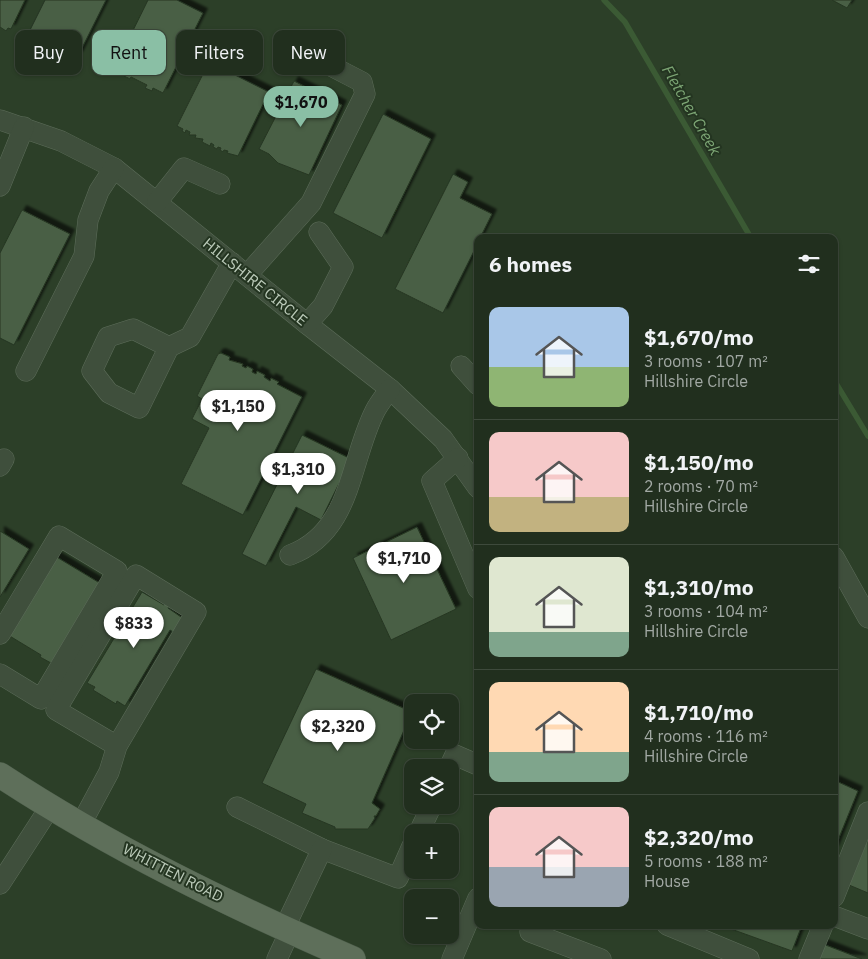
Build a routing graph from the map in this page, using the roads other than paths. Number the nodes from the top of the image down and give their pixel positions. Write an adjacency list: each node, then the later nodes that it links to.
1 (345, 73): 9 (street)
2 (0, 120): 3 (street, HILLSHIRE CIRCLE)
3 (24, 127): 4 (street, HILLSHIRE CIRCLE); 6 (street)
4 (114, 168): 7 (street, HILLSHIRE CIRCLE); 13 (street)
5 (220, 184): 7 (street)
6 (0, 186)
7 (157, 202): 9 (street, HILLSHIRE CIRCLE)
8 (319, 232): 10 (street)
9 (239, 269): 10 (street, HILLSHIRE CIRCLE); 11 (street)
10 (306, 324): 15 (street, HILLSHIRE CIRCLE)
11 (169, 347)
12 (460, 366): 14 (street)
13 (26, 372)
14 (474, 381)
15 (390, 388): 16 (street, HILLSHIRE CIRCLE); 17 (street)
16 (470, 473): 19 (street)
17 (290, 555)
18 (838, 564): 20 (street)
19 (474, 580)
20 (868, 618)
21 (0, 634): 22 (street)
22 (0, 674)
23 (117, 746): 23 (street); 30 (street)
24 (453, 759): 25 (street)
25 (474, 763)
26 (0, 775): 27 (main road, WHITTEN ROAD)
27 (50, 807): 30 (main road, WHITTEN ROAD); 33 (street)
28 (237, 807): 31 (street)
29 (868, 812): 34 (street)
30 (80, 826): 41 (main road, WHITTEN ROAD)
31 (322, 849): 32 (street); 41 (street)
32 (404, 864)
33 (0, 884)
34 (838, 887)
35 (474, 907): 44 (street)
36 (838, 918): 40 (street)
37 (531, 929): 45 (street)
38 (677, 929): 46 (street)
39 (821, 929): 47 (street)
40 (868, 929)
41 (287, 930): 42 (street); 43 (main road, WHITTEN ROAD)
42 (277, 959)
43 (353, 959)
44 (452, 959)
45 (601, 959)
46 (749, 959)
47 (809, 959)

